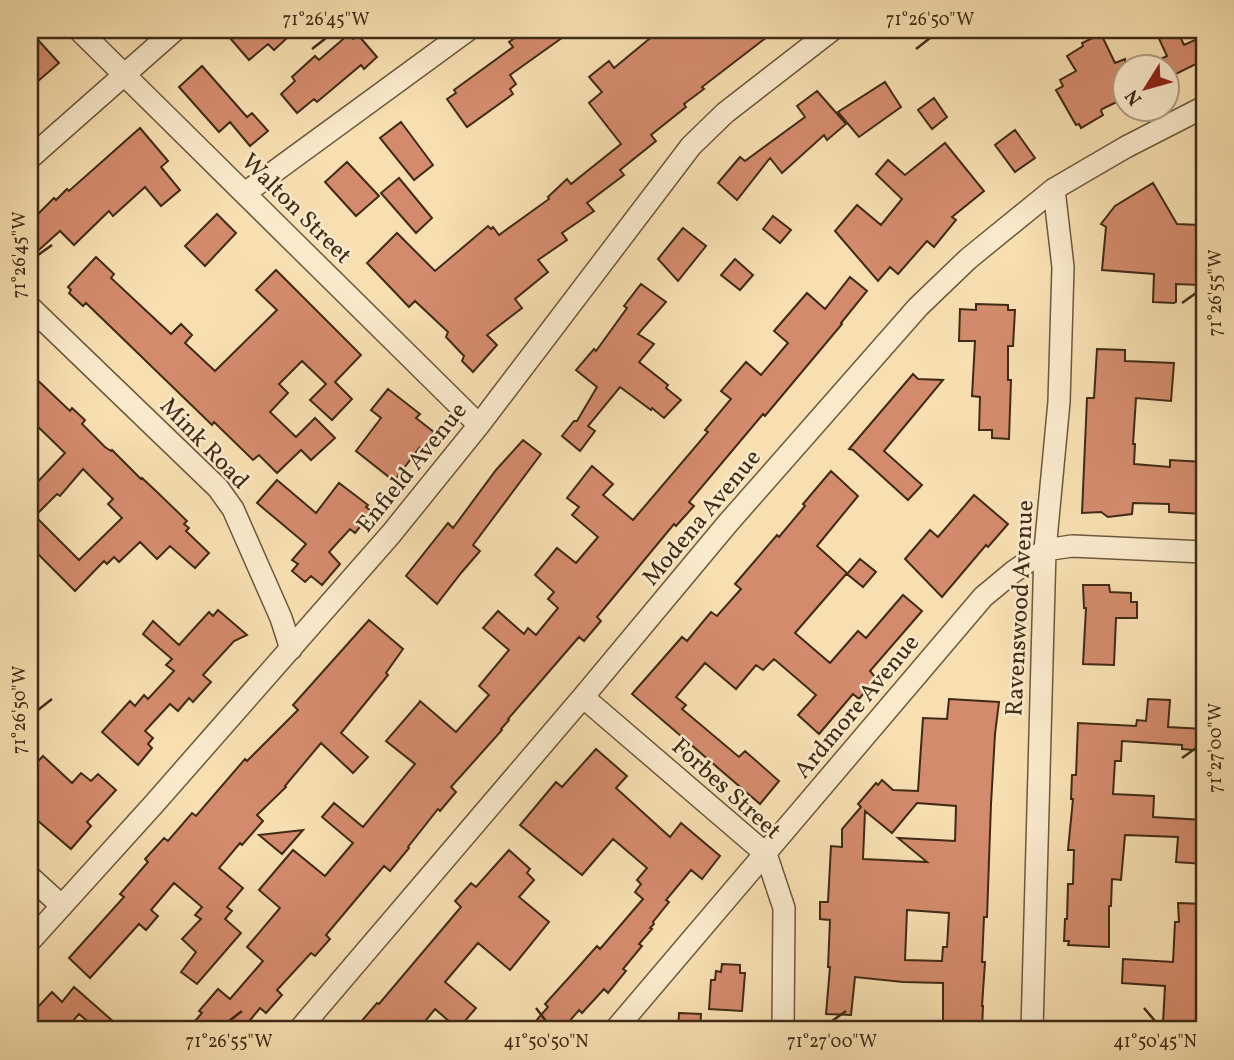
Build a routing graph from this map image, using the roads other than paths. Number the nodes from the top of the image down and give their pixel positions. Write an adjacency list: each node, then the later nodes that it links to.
1 (79, 30): 5 (street, Walton Street)
2 (175, 30): 5 (street)
3 (468, 30): 9 (street)
4 (832, 30): 11 (street, Enfield Avenue)
5 (124, 74): 7 (street); 9 (street, Walton Street)
6 (1204, 107): 8 (street, Modena Avenue)
7 (30, 158)
8 (1054, 189): 12 (street, Ravenswood Avenue); 15 (street, Modena Avenue)
9 (245, 193): 11 (street, Walton Street)
10 (30, 307): 14 (street, Mink Road)
11 (479, 425): 14 (street, Enfield Avenue)
12 (1045, 550): 13 (street); 16 (street, Ardmore Avenue); 23 (street, Ravenswood Avenue)
13 (1204, 552)
14 (291, 649): 18 (street, Enfield Avenue)
15 (583, 697): 16 (street, Forbes Street); 20 (street, Modena Avenue)
16 (766, 854): 21 (street, Ardmore Avenue); 22 (street, Forbes Street)
17 (30, 877): 18 (street)
18 (62, 906): 19 (street, Enfield Avenue)
19 (30, 941)
20 (299, 1030)
21 (615, 1030)
22 (783, 1030)
23 (1032, 1030)

